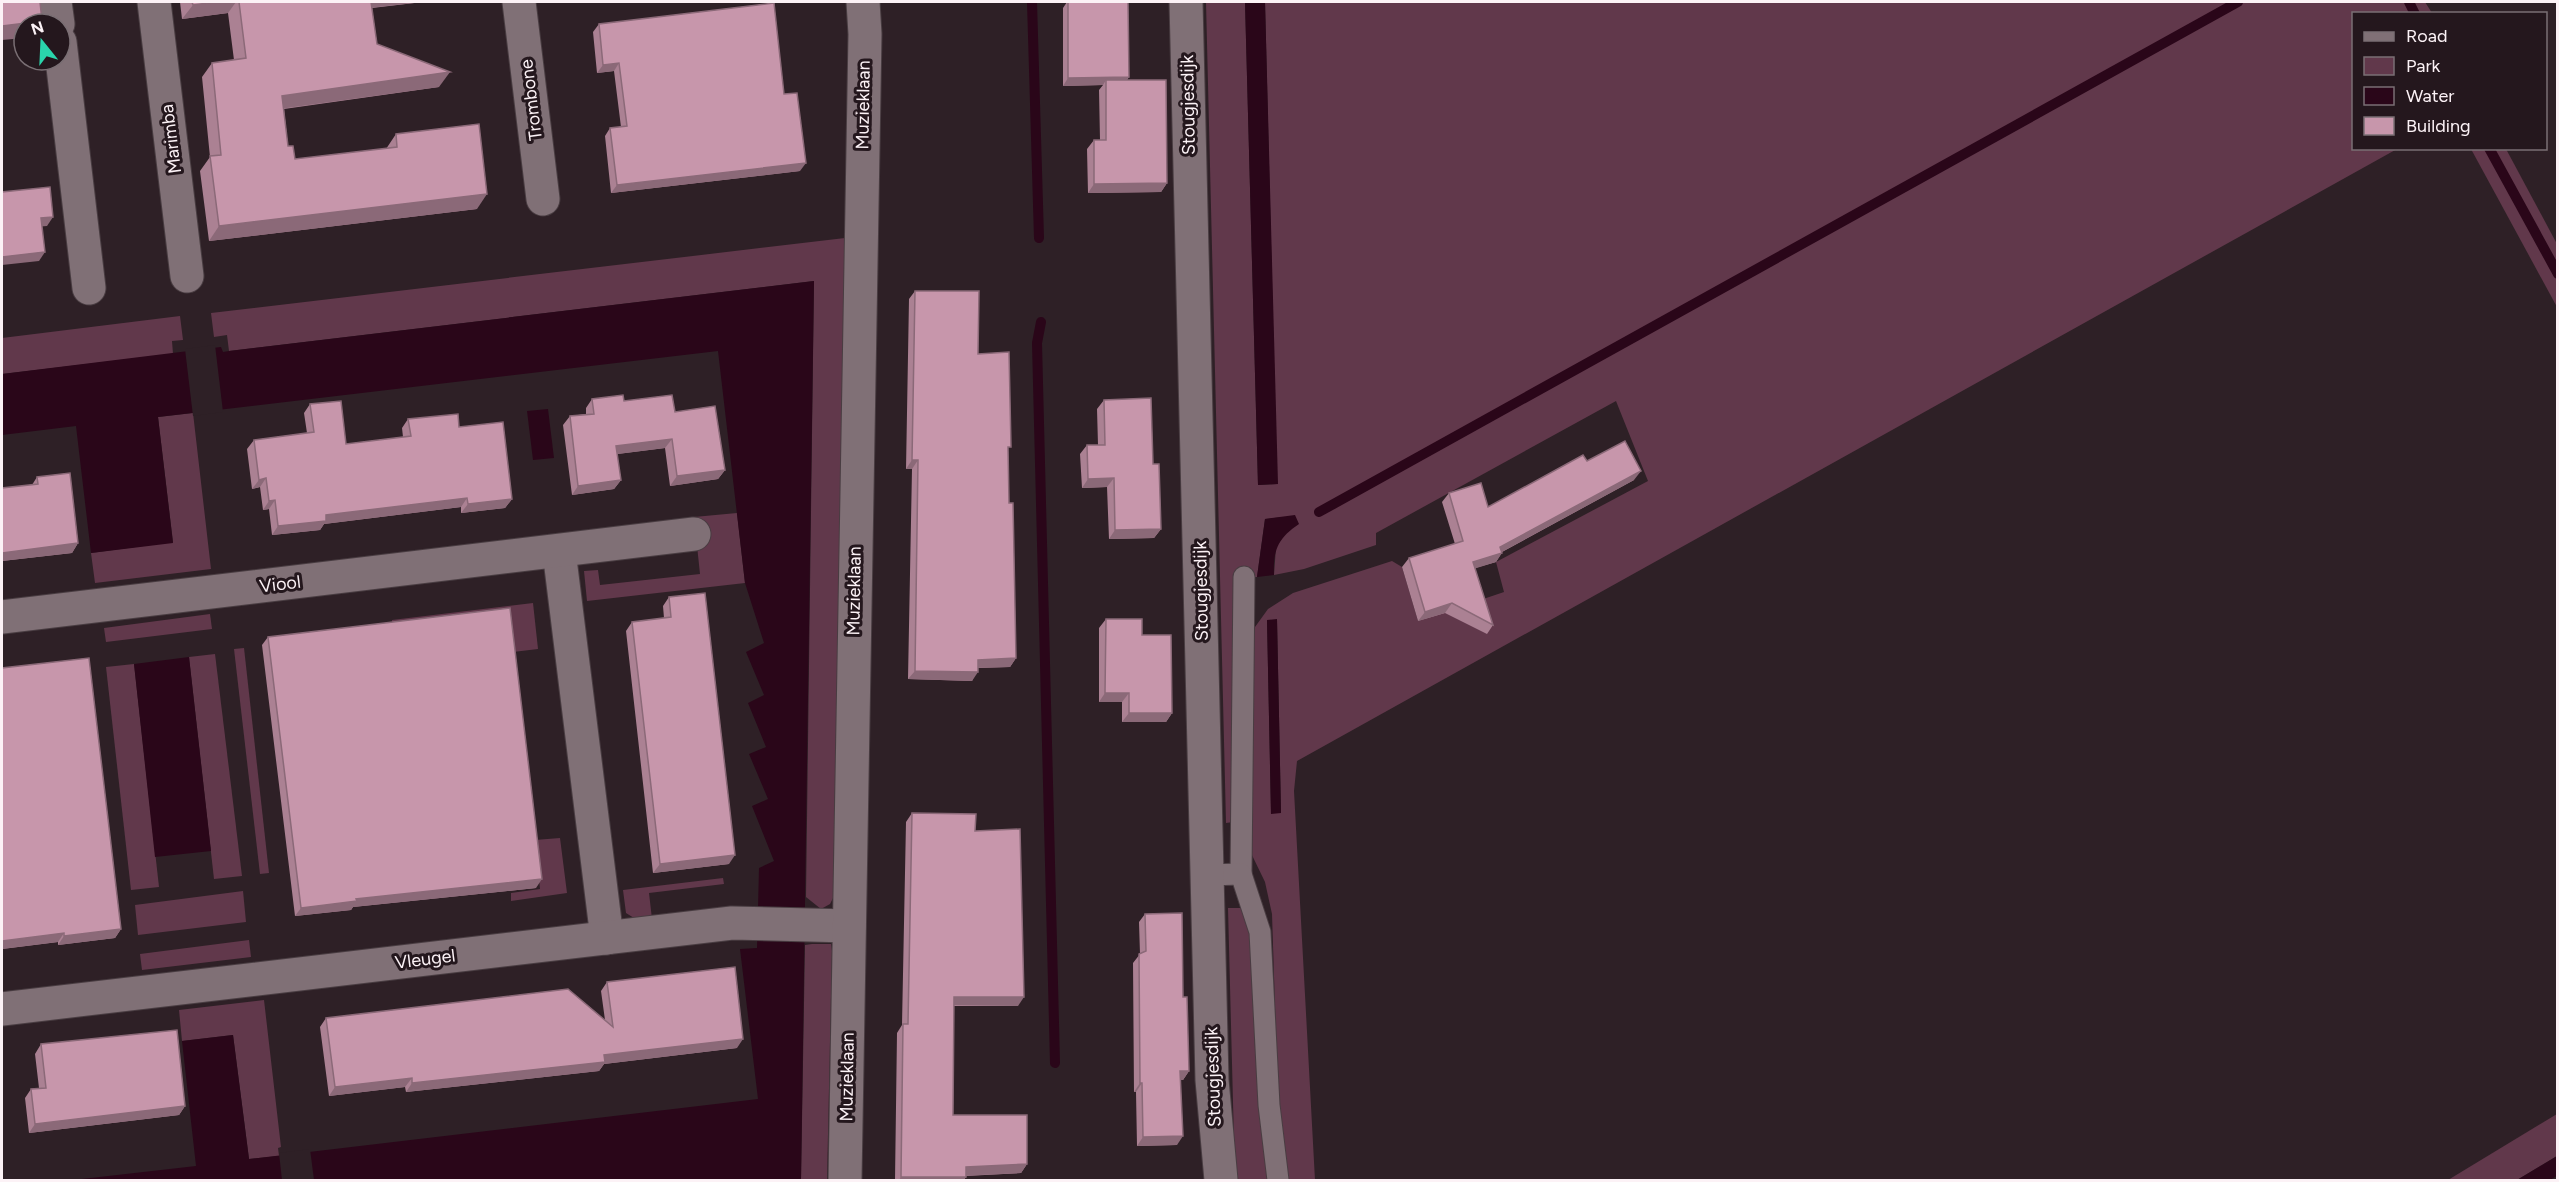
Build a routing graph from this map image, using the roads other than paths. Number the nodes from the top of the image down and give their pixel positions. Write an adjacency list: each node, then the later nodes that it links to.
1 (154, 2): 7 (street, Marimba)
2 (519, 2): 6 (street, Trombone)
3 (862, 2): 15 (street, Muzieklaan)
4 (1185, 2): 14 (street, Stougjesdijk)
5 (64, 72): 8 (street)
6 (543, 199)
7 (187, 276)
8 (89, 288)
9 (694, 534): 10 (street, Viool)
10 (559, 551): 12 (street, Viool); 16 (street)
11 (1244, 577): 13 (lane)
12 (2, 617)
13 (1241, 874): 14 (lane); 20 (lane)
14 (1207, 875): 19 (street, Stougjesdijk)
15 (849, 926): 16 (street, Vleugel); 18 (street, Muzieklaan)
16 (607, 938): 17 (street, Vleugel)
17 (2, 1009)
18 (845, 1180)
19 (1221, 1180)
20 (1278, 1180)

